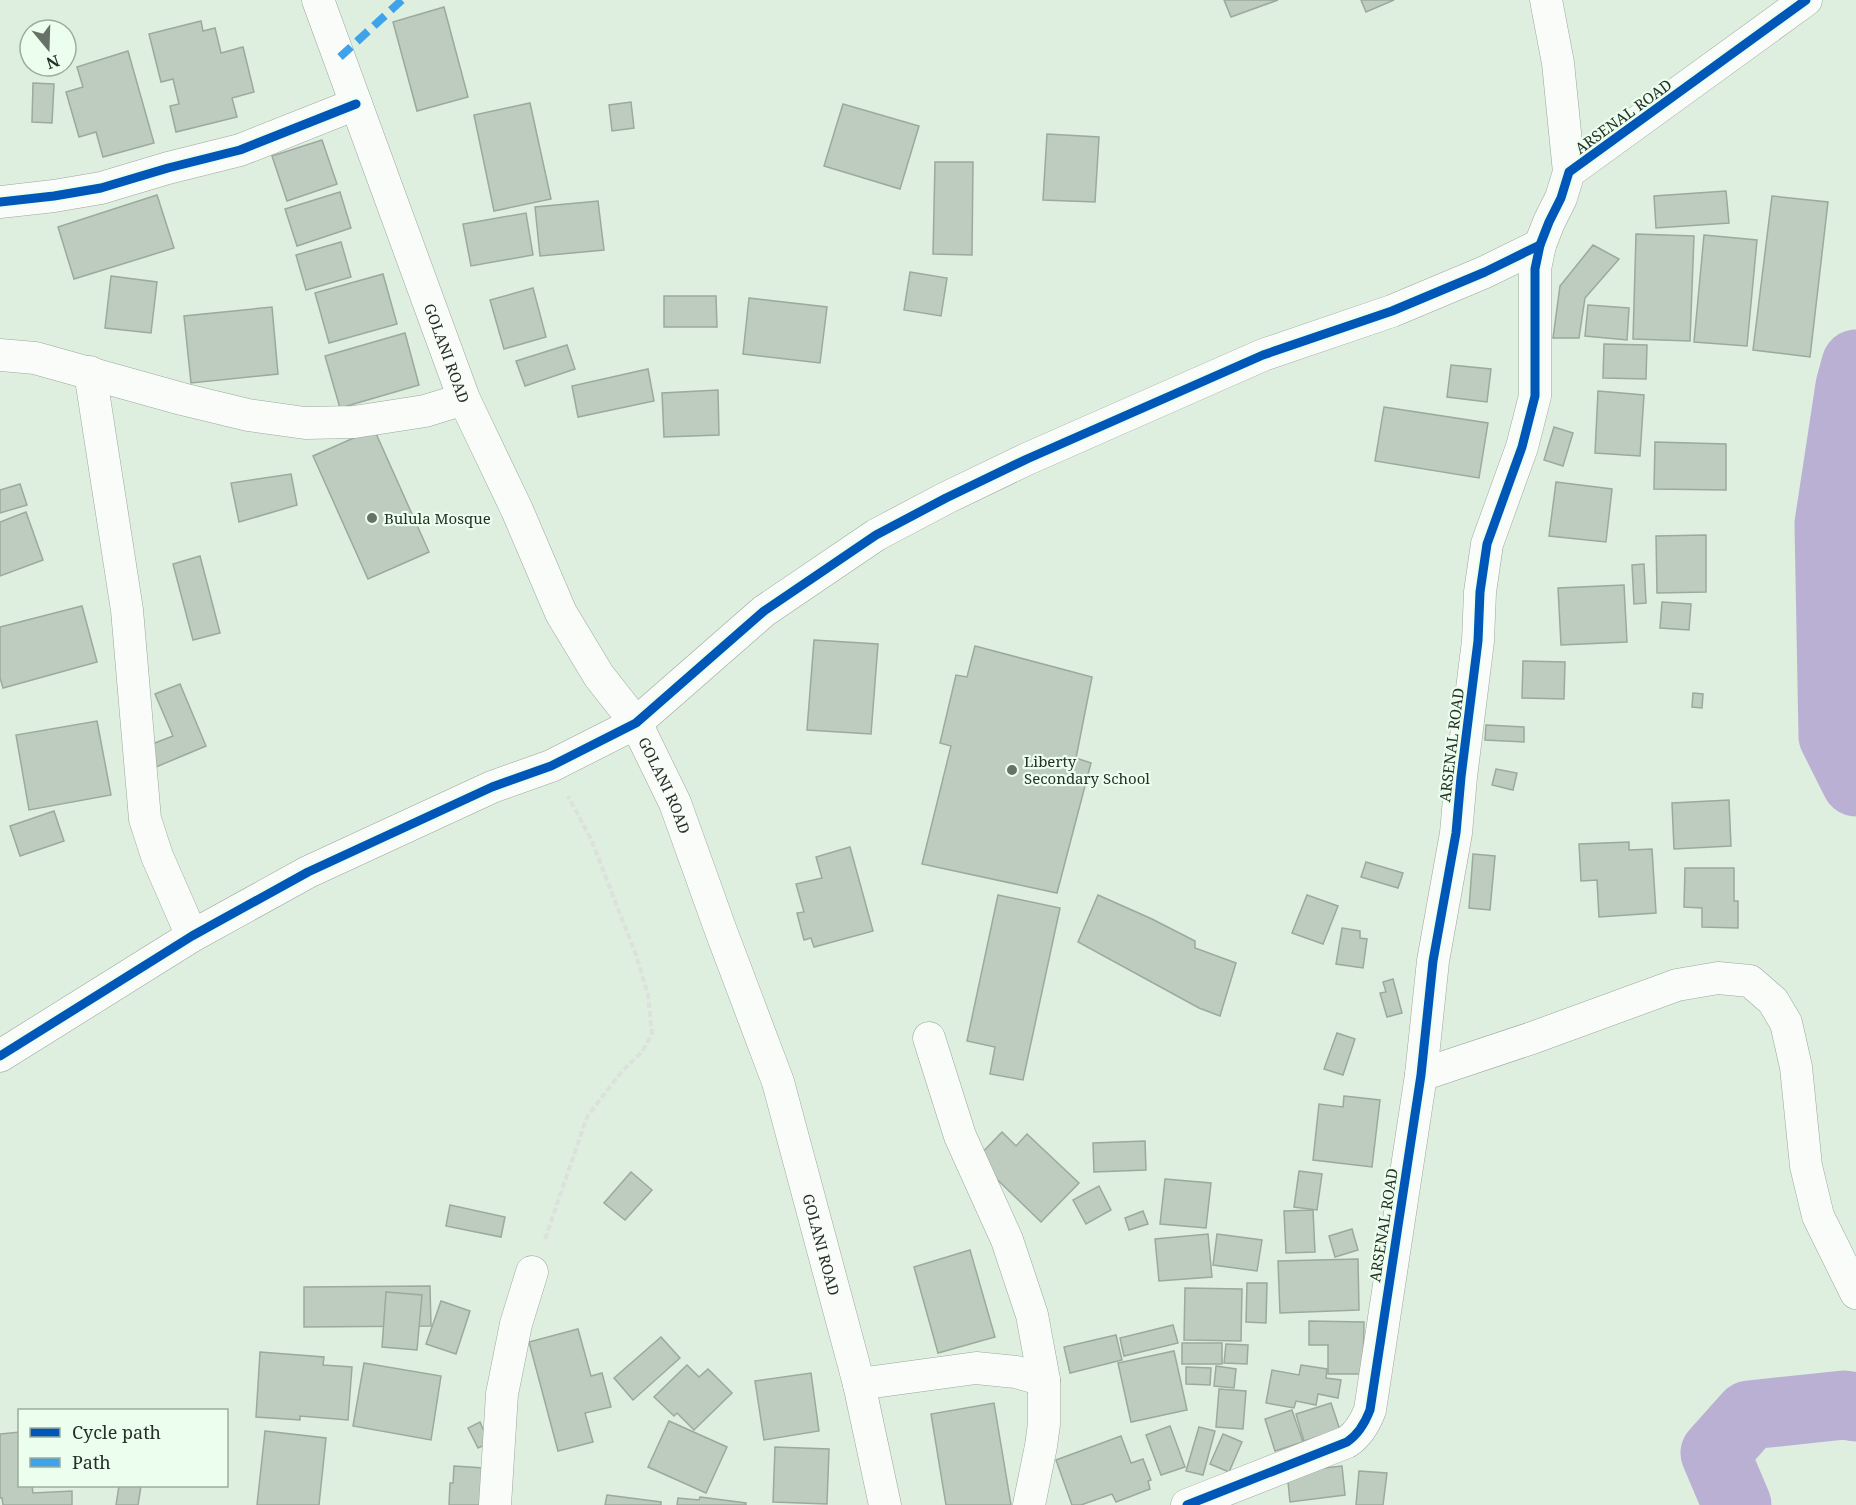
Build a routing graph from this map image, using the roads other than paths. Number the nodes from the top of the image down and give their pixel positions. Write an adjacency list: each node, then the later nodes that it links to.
1 (318, 0): 4 (street, GOLANI ROAD)
2 (1546, 0): 5 (street)
3 (1806, 0): 5 (street, ARSENAL ROAD)
4 (356, 104): 6 (street); 10 (street, GOLANI ROAD)
5 (1569, 172): 7 (street, ARSENAL ROAD)
6 (0, 202)
7 (1540, 245): 11 (street); 15 (street, ARSENAL ROAD)
8 (0, 355): 9 (street)
9 (90, 372): 10 (street); 12 (street)
10 (464, 399): 11 (street, GOLANI ROAD)
11 (636, 723): 12 (street); 19 (street, GOLANI ROAD)
12 (192, 936): 14 (street)
13 (928, 1038): 18 (street)
14 (0, 1056)
15 (1421, 1075): 17 (street); 23 (street, ARSENAL ROAD)
16 (532, 1272): 20 (street)
17 (1856, 1293)
18 (1044, 1380): 19 (street); 22 (street)
19 (859, 1384): 21 (street, GOLANI ROAD)
20 (495, 1505)
21 (885, 1505)
22 (1029, 1505)
23 (1187, 1505)

